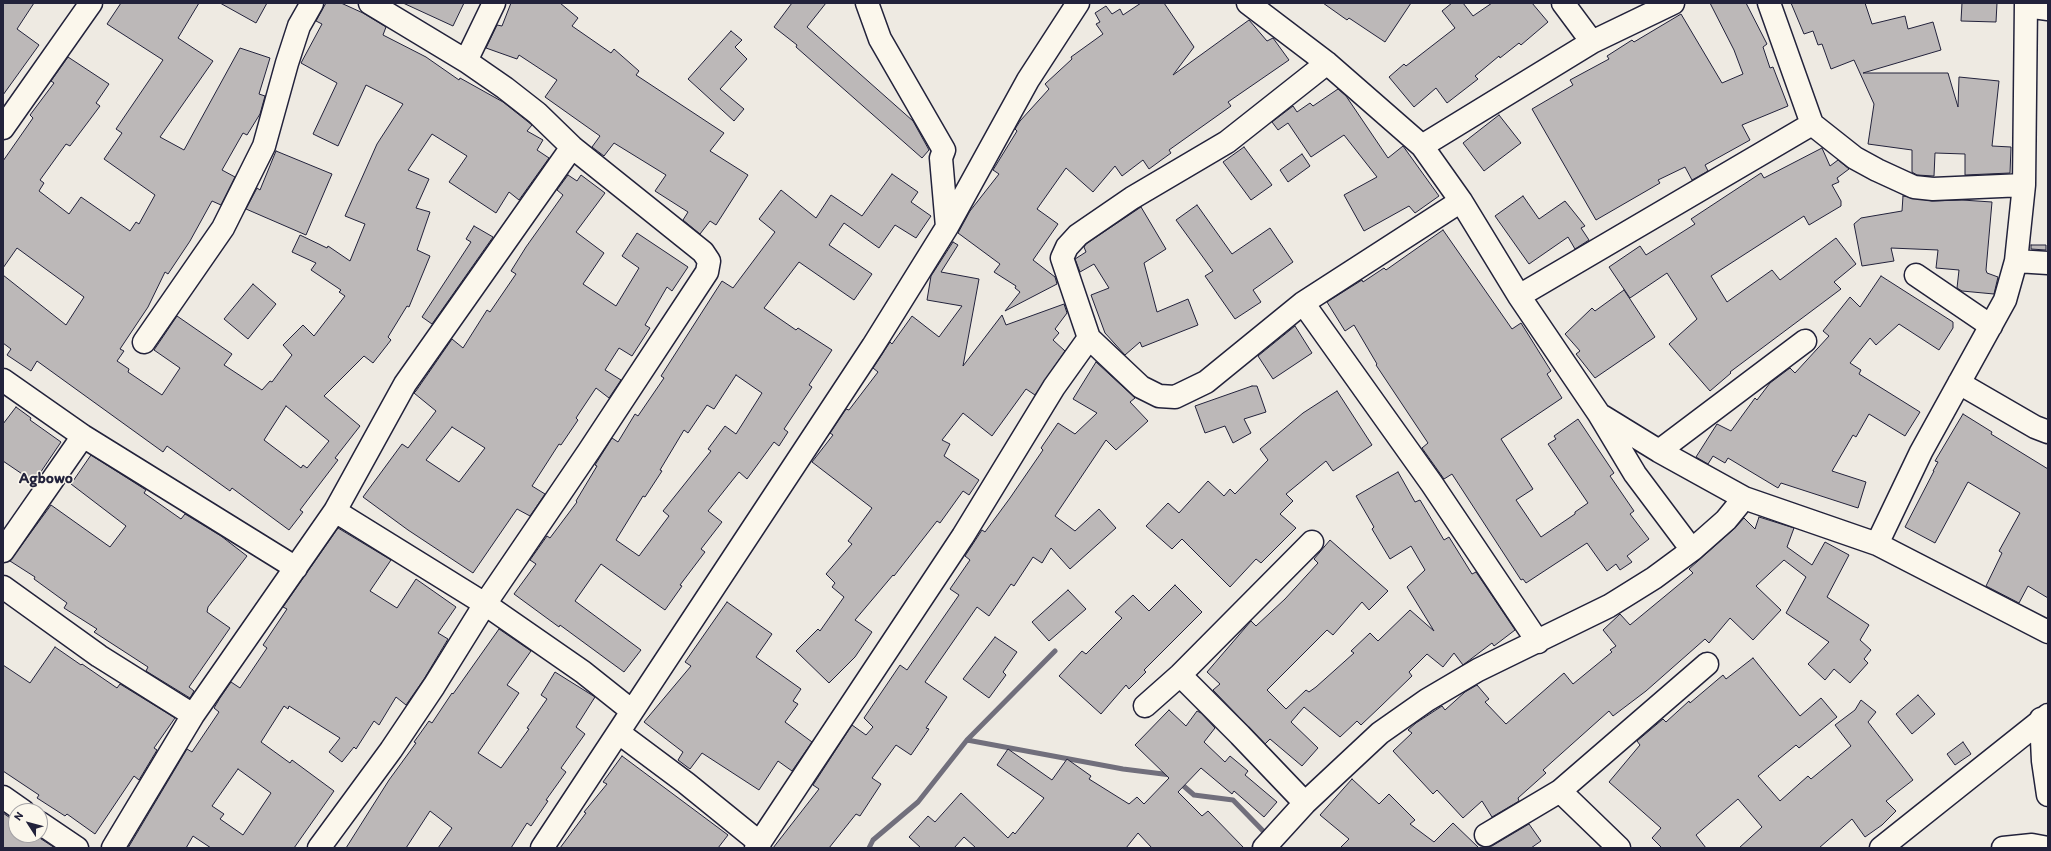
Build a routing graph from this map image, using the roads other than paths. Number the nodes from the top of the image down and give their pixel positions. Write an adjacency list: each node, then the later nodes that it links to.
1 (91, 3): 17 (street)
2 (312, 3): 31 (street)
3 (370, 3): 14 (street)
4 (494, 3): 14 (street)
5 (867, 3): 22 (street)
6 (1078, 3): 22 (street)
7 (1248, 3): 15 (street)
8 (1563, 3): 13 (street)
9 (1673, 3): 13 (street)
10 (1769, 3): 16 (street)
11 (2026, 5): 12 (street); 20 (street)
12 (2048, 9)
13 (1592, 42): 19 (street)
14 (466, 61): 18 (street)
15 (1327, 63): 19 (street); 29 (street)
16 (1812, 124): 20 (street); 26 (street)
17 (3, 128)
18 (572, 146): 39 (street); 46 (street)
19 (1422, 146): 21 (street)
20 (2024, 185): 23 (street)
21 (1461, 201): 26 (street); 27 (street)
22 (947, 227): 52 (street)
23 (2016, 261): 24 (street); 28 (street)
24 (2048, 263)
25 (1916, 275): 28 (street)
26 (1519, 296): 34 (street)
27 (1303, 304): 29 (street); 48 (street)
28 (1992, 326): 33 (street)
29 (1089, 338): 63 (street)
30 (1805, 341): 37 (street)
31 (144, 342)
32 (3, 380): 36 (street)
33 (1959, 383): 35 (street); 41 (street)
34 (1599, 414): 37 (street); 42 (street)
35 (2048, 432)
36 (83, 436): 43 (street); 44 (street)
37 (1659, 451): 38 (street)
38 (1744, 498): 41 (street); 42 (street)
39 (335, 511): 44 (street); 46 (street)
40 (1312, 542): 50 (street)
41 (1877, 544): 47 (street)
42 (1692, 550): 48 (street)
43 (3, 551)
44 (296, 568): 53 (street)
45 (3, 587): 53 (street)
46 (485, 604): 52 (street); 66 (street)
47 (2048, 632)
48 (1538, 642): 60 (street)
49 (1707, 664): 57 (street)
50 (1180, 675): 51 (street); 60 (street)
51 (1145, 706)
52 (632, 711): 55 (street)
53 (193, 715): 65 (street)
54 (2044, 717): 56 (street); 70 (street)
55 (619, 733): 63 (street); 67 (street)
56 (2047, 783)
57 (1560, 791): 62 (street); 69 (street)
58 (3, 797): 59 (street)
59 (12, 803)
60 (1305, 803): 68 (street)
61 (48, 828): 64 (street)
62 (1486, 835)
63 (758, 845)
64 (77, 848)
65 (113, 848)
66 (319, 848)
67 (542, 848)
68 (1264, 848)
69 (1618, 848)
70 (1881, 848)
71 (2003, 848): 72 (street)
72 (2048, 848)

